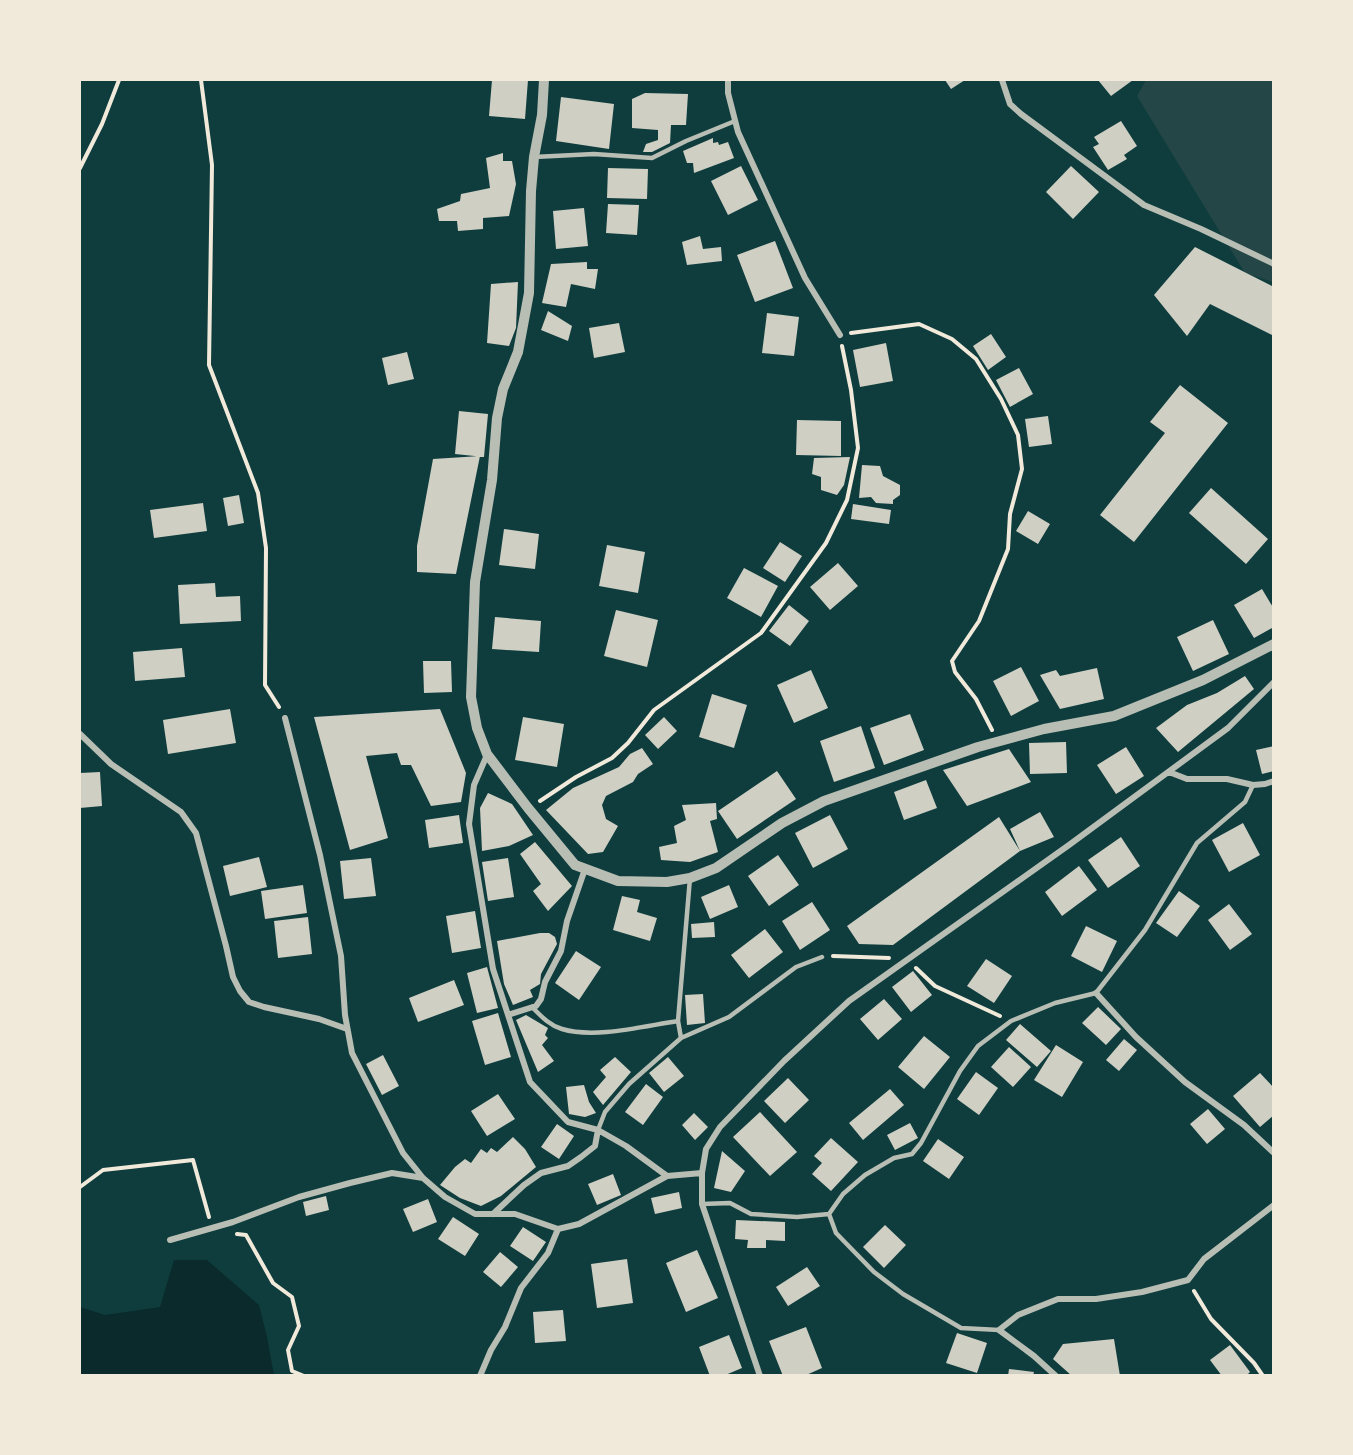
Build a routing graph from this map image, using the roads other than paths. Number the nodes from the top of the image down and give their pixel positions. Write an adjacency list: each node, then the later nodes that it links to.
1 (544, 80): 5 (street)
2 (728, 80): 4 (street)
3 (1002, 80): 6 (street)
4 (735, 122): 5 (lane); 7 (street)
5 (534, 157): 12 (street)
6 (1274, 264)
7 (840, 335)
8 (1274, 644): 17 (street)
9 (1274, 682): 13 (street)
10 (285, 718): 23 (street)
11 (80, 734): 23 (street)
12 (488, 754): 16 (street); 21 (street)
13 (1169, 772): 15 (street); 27 (street)
14 (1274, 781): 15 (street)
15 (1253, 785): 19 (lane)
16 (585, 869): 17 (street); 20 (street)
17 (690, 879): 22 (lane)
18 (822, 957): 24 (lane)
19 (1096, 993): 26 (street); 33 (lane)
20 (532, 1007): 21 (street); 22 (lane)
21 (507, 1015): 25 (street)
22 (678, 1021): 24 (lane)
23 (347, 1029): 29 (street)
24 (681, 1038): 25 (lane)
25 (598, 1130): 28 (street); 32 (street)
26 (1274, 1153)
27 (702, 1173): 28 (street); 30 (street)
28 (667, 1176): 34 (street)
29 (423, 1178): 32 (street); 35 (street)
30 (702, 1204): 33 (lane); 38 (street)
31 (1274, 1205): 36 (street)
32 (493, 1214): 34 (street)
33 (829, 1214): 36 (lane)
34 (558, 1229): 37 (street)
35 (170, 1240)
36 (999, 1330): 39 (street)
37 (480, 1376)
38 (760, 1376)
39 (1056, 1376)

